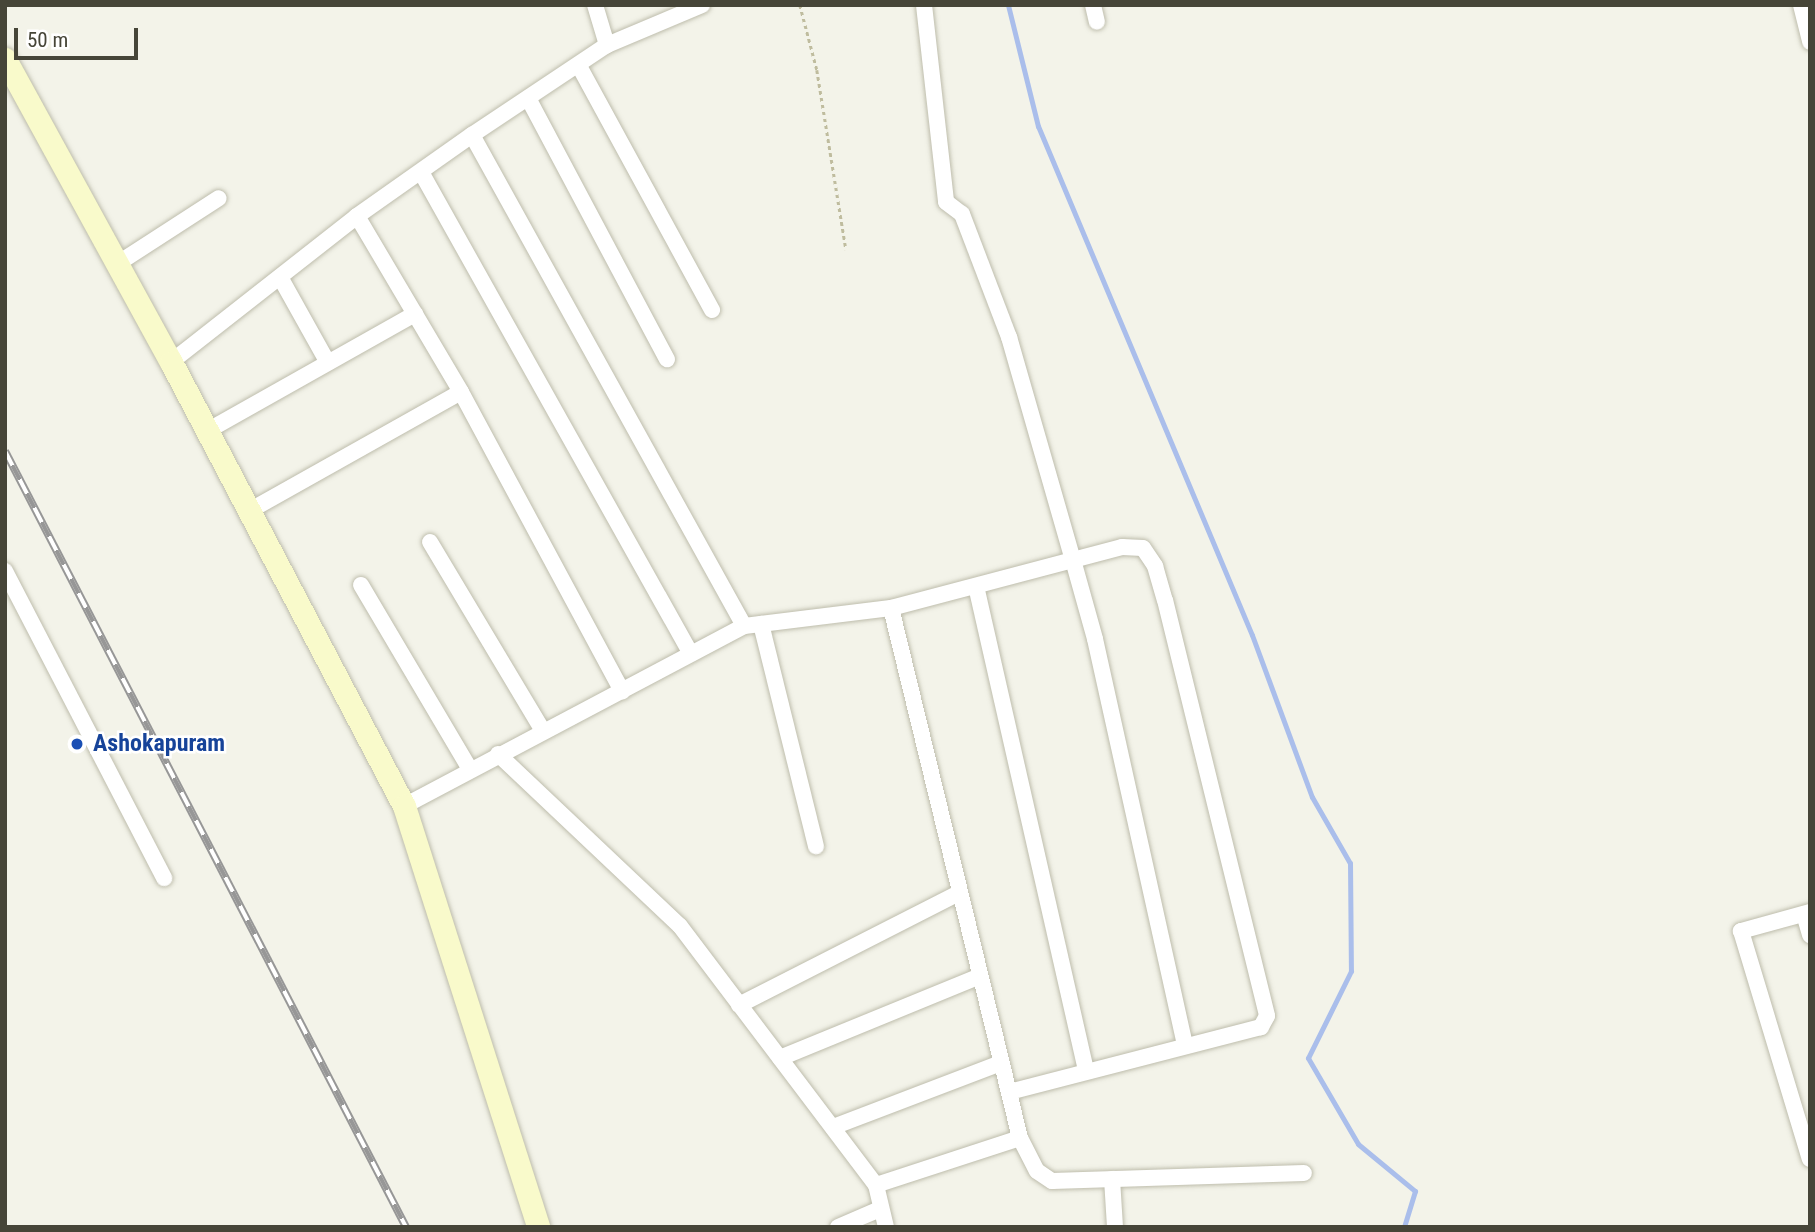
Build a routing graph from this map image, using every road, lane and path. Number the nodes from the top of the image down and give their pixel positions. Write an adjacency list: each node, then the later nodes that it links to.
1 (595, 5): 9 (street)
2 (702, 5): 9 (street)
3 (800, 5): 17 (path)
4 (925, 5): 29 (street)
5 (1093, 5): 7 (street)
6 (1801, 5): 8 (street)
7 (1097, 22)
8 (1810, 42)
9 (607, 44): 11 (street)
10 (5, 59): 18 (street)
11 (579, 65): 12 (street); 20 (street)
12 (528, 98): 13 (street); 22 (street)
13 (472, 135): 14 (street); 35 (street)
14 (421, 172): 16 (street); 36 (street)
15 (219, 198): 18 (street)
16 (357, 216): 19 (street); 21 (street)
17 (846, 250)
18 (117, 264): 23 (street)
19 (280, 277): 23 (street); 24 (street)
20 (712, 310)
21 (415, 314): 24 (street); 25 (street)
22 (667, 359)
23 (171, 362): 26 (street)
24 (328, 363): 26 (street)
25 (461, 392): 27 (street); 37 (street)
26 (207, 431): 27 (street)
27 (249, 511): 41 (street)
28 (430, 542): 38 (street)
29 (1073, 560): 32 (street); 49 (street); 49 (street)
30 (5, 571): 43 (street)
31 (360, 585): 40 (street)
32 (976, 586): 33 (street); 52 (street)
33 (891, 608): 34 (street); 44 (street)
34 (761, 624): 35 (street); 42 (street)
35 (744, 626): 36 (street)
36 (691, 654): 37 (street)
37 (622, 691): 38 (street)
38 (543, 731): 39 (street)
39 (498, 754): 40 (street); 48 (street)
40 (470, 769): 41 (street)
41 (404, 806): 61 (street)
42 (816, 846)
43 (164, 878)
44 (959, 893): 47 (street); 48 (street)
45 (1807, 913): 46 (street); 56 (street)
46 (1810, 935)
47 (980, 976): 50 (street); 51 (street)
48 (740, 1004): 50 (street)
49 (1185, 1045): 52 (street)
50 (780, 1058): 54 (street)
51 (1001, 1063): 53 (street); 54 (street)
52 (1086, 1069): 53 (street)
53 (1009, 1092): 55 (street)
54 (833, 1128): 59 (street)
55 (1020, 1138): 58 (street); 59 (street)
56 (1810, 1159)
57 (1304, 1173): 58 (street)
58 (1112, 1179): 64 (street)
59 (876, 1185): 60 (street)
60 (880, 1209): 62 (street); 63 (street)
61 (538, 1227)
62 (838, 1227)
63 (886, 1227)
64 (1115, 1227)

